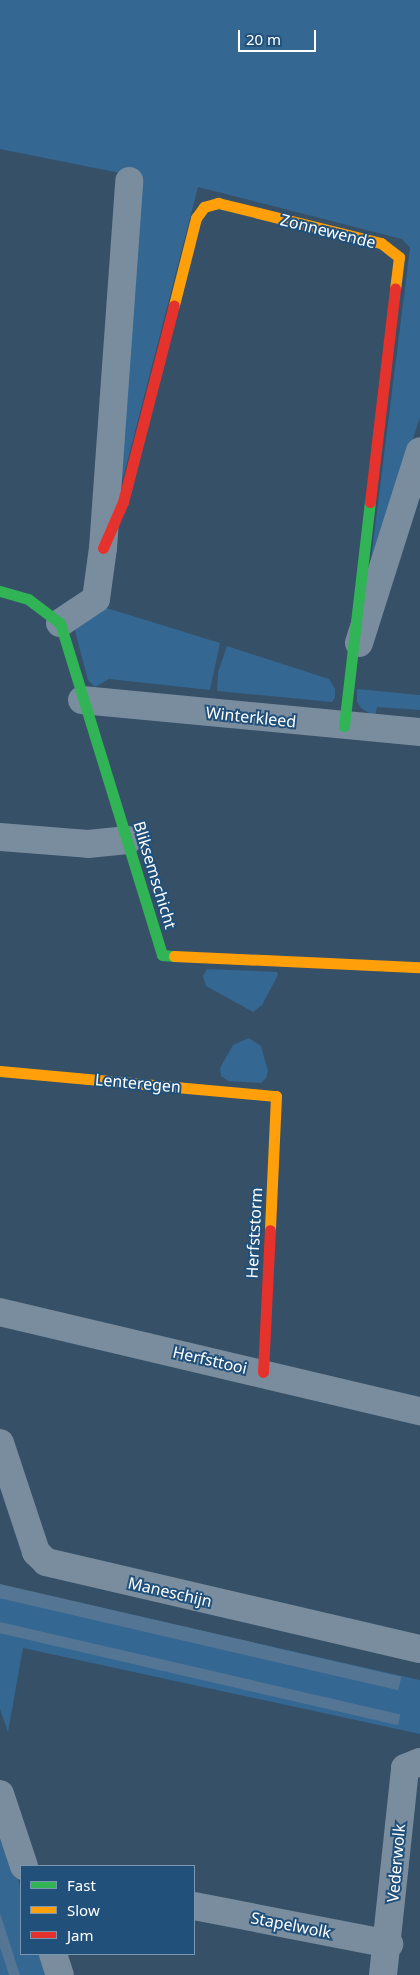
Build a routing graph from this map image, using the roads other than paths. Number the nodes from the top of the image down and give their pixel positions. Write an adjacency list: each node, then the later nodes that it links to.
1 (129, 181): 3 (street, Zonnewende)
2 (420, 451): 6 (street, Zonnewende)
3 (103, 548): 5 (street, Zonnewende); 6 (street, Zonnewende)
4 (0, 591): 5 (street)
5 (60, 623): 7 (street, Bliksemschicht)
6 (351, 663): 8 (street, Zonnewende)
7 (82, 700): 8 (street, Winterkleed); 11 (street, Bliksemschicht)
8 (344, 726): 9 (street, Winterkleed)
9 (420, 732)
10 (0, 837): 11 (street)
11 (128, 840): 12 (street, Bliksemschicht)
12 (420, 968)
13 (0, 1071): 14 (street, Lenteregen)
14 (276, 1096): 16 (street, Herfststorm)
15 (0, 1312): 16 (street, Herfsttooi)
16 (264, 1372): 17 (street, Herfsttooi)
17 (420, 1410)
18 (0, 1443): 19 (street, Maneschijn)
19 (420, 1648)
20 (413, 1765): 24 (street, Vederwolk)
21 (0, 1794): 22 (street)
22 (24, 1865)
23 (195, 1906): 24 (street, Stapelwolk)
24 (389, 1944): 27 (street, Vederwolk)
25 (53, 1955): 26 (street)
26 (60, 1975)
27 (383, 1975)

